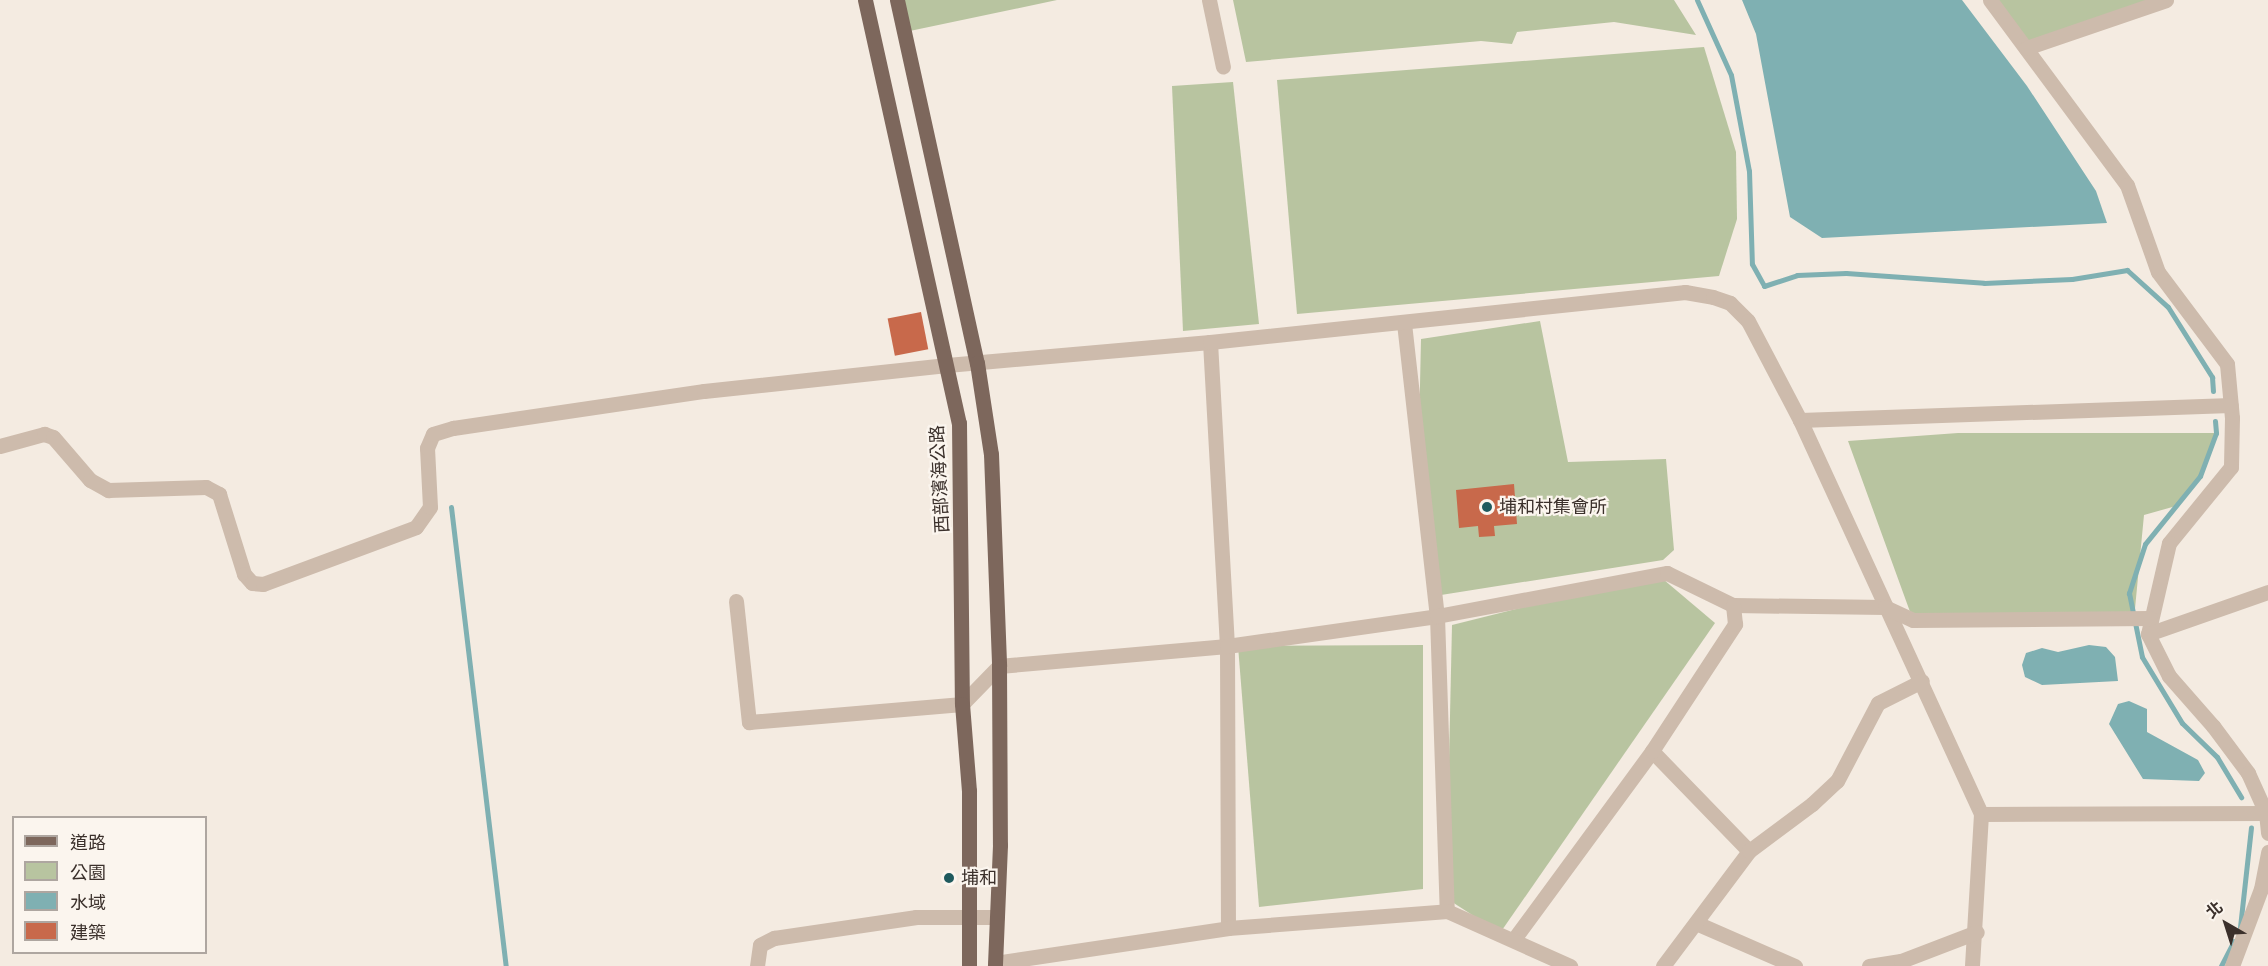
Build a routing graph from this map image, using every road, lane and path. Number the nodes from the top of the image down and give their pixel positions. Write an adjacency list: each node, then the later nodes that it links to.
1 (865, 0): 11 (main road, 西部濱海公路)
2 (897, 0): 10 (main road)
3 (1209, 0): 7 (street)
4 (1990, 0): 6 (street)
5 (2166, 0): 6 (street)
6 (2026, 48): 12 (street)
7 (1223, 67)
8 (1404, 323): 9 (street); 13 (street); 19 (street)
9 (1210, 342): 10 (street); 21 (street)
10 (977, 363): 11 (street); 22 (main road)
11 (947, 365): 14 (street); 24 (main road, 西部濱海公路)
12 (2231, 405): 13 (street); 20 (street)
13 (1800, 420): 18 (street)
14 (0, 446)
15 (2268, 592): 20 (street)
16 (736, 601): 24 (street)
17 (1734, 605): 18 (street); 19 (street); 25 (street)
18 (1885, 607): 20 (street); 23 (street)
19 (1437, 616): 21 (street); 31 (street)
20 (2149, 626): 26 (street)
21 (1227, 646): 22 (street); 35 (street)
22 (999, 666): 24 (street); 32 (main road)
23 (1922, 681): 27 (street); 29 (street)
24 (962, 704): 33 (main road, 西部濱海公路)
25 (1652, 751): 29 (street); 37 (street)
26 (2266, 813): 27 (street); 28 (street)
27 (1981, 814): 36 (street)
28 (2268, 833)
29 (1749, 851): 34 (street)
30 (2268, 852): 46 (street)
31 (1447, 911): 35 (street); 37 (street)
32 (997, 916): 33 (street); 38 (main road)
33 (970, 917): 39 (street); 40 (main road, 西部濱海公路)
34 (1696, 923): 42 (street); 43 (street)
35 (1228, 928): 38 (street)
36 (1977, 932): 44 (street); 45 (street)
37 (1514, 939): 41 (street)
38 (995, 964)
39 (757, 966)
40 (969, 966)
41 (1570, 966)
42 (1663, 966)
43 (1795, 966)
44 (1869, 966)
45 (1972, 966)
46 (2232, 966)

